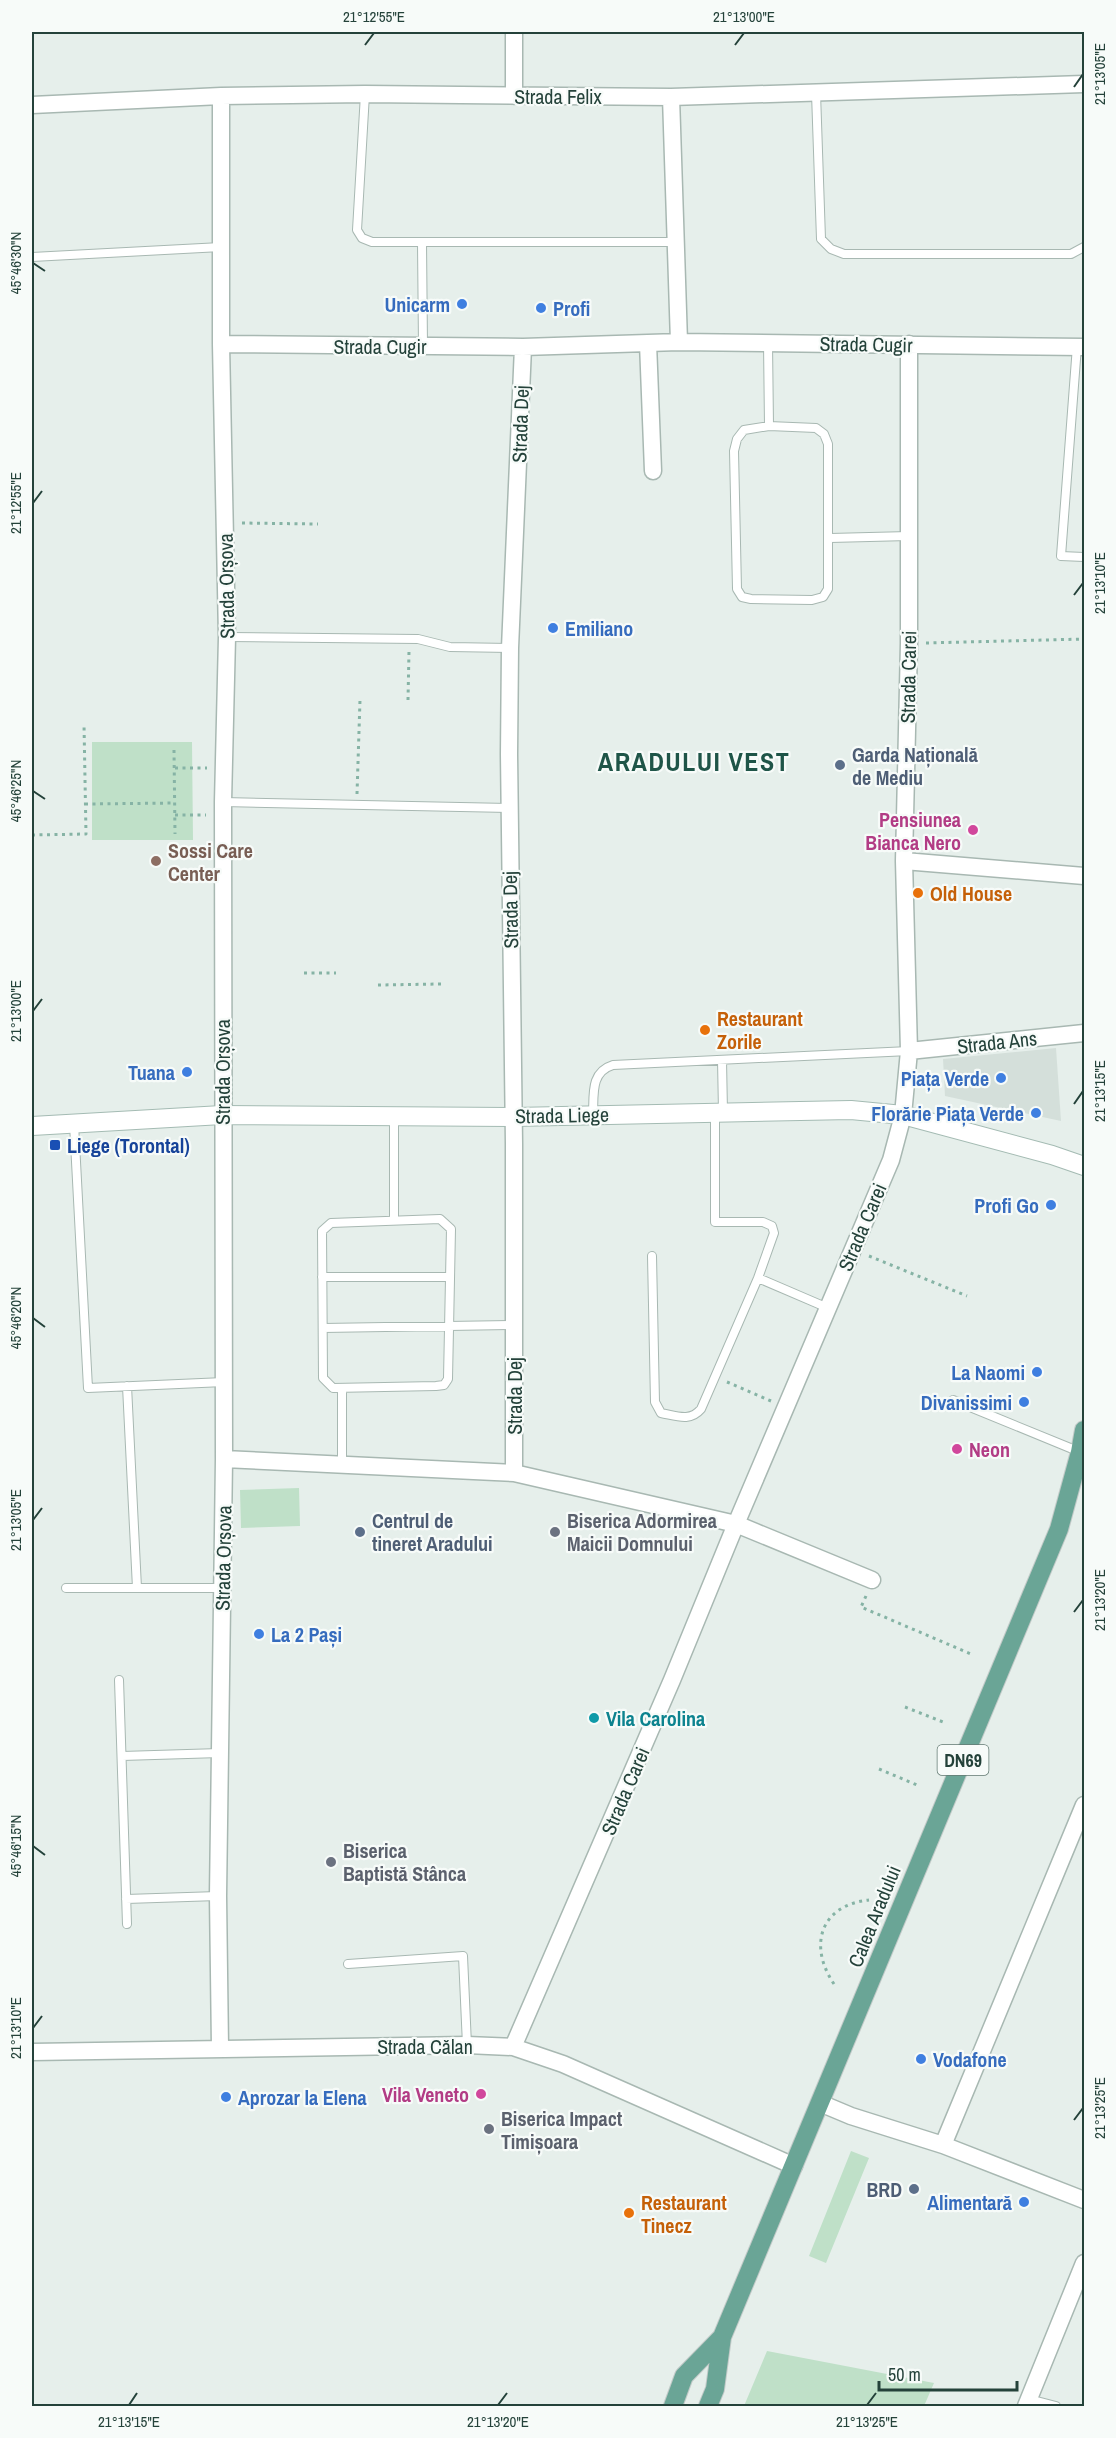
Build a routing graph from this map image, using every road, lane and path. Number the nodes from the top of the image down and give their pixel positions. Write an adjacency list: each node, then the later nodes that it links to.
1 (514, 32): 6 (street)
2 (1084, 84): 3 (street, Strada Felix)
3 (816, 93): 7 (street, Strada Felix); 12 (lane)
4 (365, 94): 5 (street, Strada Felix); 6 (street, Strada Felix); 10 (lane)
5 (221, 96): 8 (street, Strada Felix); 11 (street, Strada Orșova)
6 (514, 96): 7 (street, Strada Felix)
7 (671, 97): 9 (street)
8 (32, 105)
9 (675, 242): 10 (lane); 14 (street)
10 (422, 243): 19 (lane)
11 (221, 247): 13 (lane); 17 (street, Strada Orșova)
12 (1084, 247)
13 (32, 257)
14 (679, 342): 15 (street, Strada Cugir); 16 (street, Strada Cugir)
15 (648, 343): 21 (street, Strada Cugir); 23 (street)
16 (768, 343): 18 (street, Strada Cugir); 22 (lane)
17 (221, 344): 19 (street, Strada Cugir); 24 (street, Strada Orșova)
18 (909, 344): 20 (street, Strada Cugir); 26 (street, Strada Carei)
19 (423, 346): 21 (street, Strada Cugir)
20 (1081, 346): 28 (lane)
21 (523, 347): 33 (street, Strada Dej)
22 (769, 426): 27 (lane); 27 (lane)
23 (653, 471)
24 (225, 523): 25 (path); 29 (street, Strada Orșova)
25 (318, 524)
26 (909, 536): 27 (lane); 32 (street, Strada Carei)
27 (830, 538)
28 (1084, 557)
29 (227, 637): 30 (lane); 39 (street, Strada Orșova)
30 (409, 639): 33 (lane); 35 (path)
31 (1084, 639): 32 (path)
32 (909, 644): 48 (street, Strada Carei)
33 (510, 648): 44 (street, Strada Dej)
34 (360, 700): 42 (path)
35 (408, 700)
36 (84, 724): 41 (path)
37 (174, 750): 38 (path)
38 (174, 768): 39 (path); 40 (path)
39 (224, 768): 43 (street, Strada Orșova)
40 (175, 803): 41 (path); 45 (path)
41 (85, 804): 47 (path)
42 (357, 805): 43 (lane); 44 (lane)
43 (223, 808): 45 (path); 59 (street, Strada Orșova)
44 (509, 808): 62 (street, Strada Dej)
45 (175, 815): 46 (path)
46 (175, 834)
47 (32, 835)
48 (904, 861): 49 (street); 55 (street, Strada Carei)
49 (1084, 876)
50 (304, 973): 51 (path)
51 (336, 974)
52 (441, 984): 53 (path)
53 (378, 985)
54 (1084, 1033): 55 (street, Strada Ans)
55 (909, 1051): 56 (lane); 60 (street, Strada Carei)
56 (722, 1060): 57 (lane); 58 (lane)
57 (719, 1112): 58 (street, Strada Liege); 60 (street, Strada Liege); 71 (lane)
58 (593, 1114): 62 (street, Strada Liege)
59 (222, 1115): 61 (street, Strada Liege); 63 (street, Strada Liege); 78 (street, Strada Orșova)
60 (903, 1115): 65 (street, Strada Liege); 67 (street, Strada Carei)
61 (394, 1116): 62 (street, Strada Liege); 66 (lane)
62 (514, 1117): 74 (street, Strada Dej)
63 (74, 1124): 64 (street, Strada Liege); 79 (lane)
64 (32, 1126)
65 (1084, 1166)
66 (394, 1220): 69 (lane); 70 (lane)
67 (853, 1249): 72 (path); 73 (street, Strada Carei)
68 (652, 1256): 77 (lane)
69 (450, 1276): 70 (lane); 75 (lane)
70 (322, 1277): 76 (lane)
71 (758, 1278): 73 (lane); 77 (lane)
72 (967, 1296)
73 (828, 1308): 82 (street, Strada Carei)
74 (514, 1325): 75 (lane); 87 (street, Strada Dej)
75 (449, 1326): 76 (lane); 80 (lane)
76 (323, 1328): 80 (lane)
77 (715, 1377): 82 (path)
78 (224, 1382): 79 (lane); 85 (street, Strada Orșova)
79 (127, 1386): 93 (lane)
80 (342, 1388): 86 (lane)
81 (953, 1400): 84 (lane)
82 (786, 1407): 90 (street, Strada Carei)
83 (1084, 1430): 84 (main road, Calea Aradului / DN69)
84 (1080, 1452): 89 (main road, Calea Aradului / DN69)
85 (224, 1459): 86 (street); 94 (street, Strada Orșova)
86 (342, 1464): 87 (street)
87 (514, 1473): 90 (street)
88 (1084, 1486): 89 (main road, Calea Aradului / DN69)
89 (1065, 1511): 114 (main road, Calea Aradului / DN69)
90 (736, 1524): 91 (street); 111 (street, Strada Carei)
91 (872, 1580): 95 (path)
92 (66, 1588): 93 (lane)
93 (137, 1588): 94 (lane)
94 (222, 1588): 99 (street, Strada Orșova)
95 (971, 1654)
96 (119, 1680): 100 (lane)
97 (905, 1707): 98 (path)
98 (943, 1722)
99 (220, 1753): 100 (lane); 104 (street, Strada Orșova)
100 (122, 1756): 105 (lane)
101 (879, 1769): 102 (path)
102 (917, 1785)
103 (1084, 1804): 115 (street)
104 (218, 1896): 105 (lane); 112 (street, Strada Orșova)
105 (126, 1899): 107 (lane)
106 (869, 1900): 109 (path)
107 (127, 1924)
108 (348, 1964): 110 (lane)
109 (834, 1984)
110 (467, 2045): 111 (street, Strada Călan); 112 (street, Strada Călan)
111 (513, 2047): 116 (street, Strada Călan)
112 (220, 2048): 113 (street, Strada Călan)
113 (32, 2052)
114 (820, 2103): 115 (street); 116 (main road, Calea Aradului / DN69)
115 (943, 2145): 117 (street)
116 (794, 2166): 119 (main road, Calea Aradului / DN69)
117 (1084, 2200)
118 (1084, 2263): 120 (street)
119 (722, 2337): 121 (main road, Calea Aradului / DN69); 122 (main road, Calea Aradului / DN69)
120 (1027, 2403): 123 (lane)
121 (673, 2406)
122 (708, 2406)
123 (1056, 2406)

